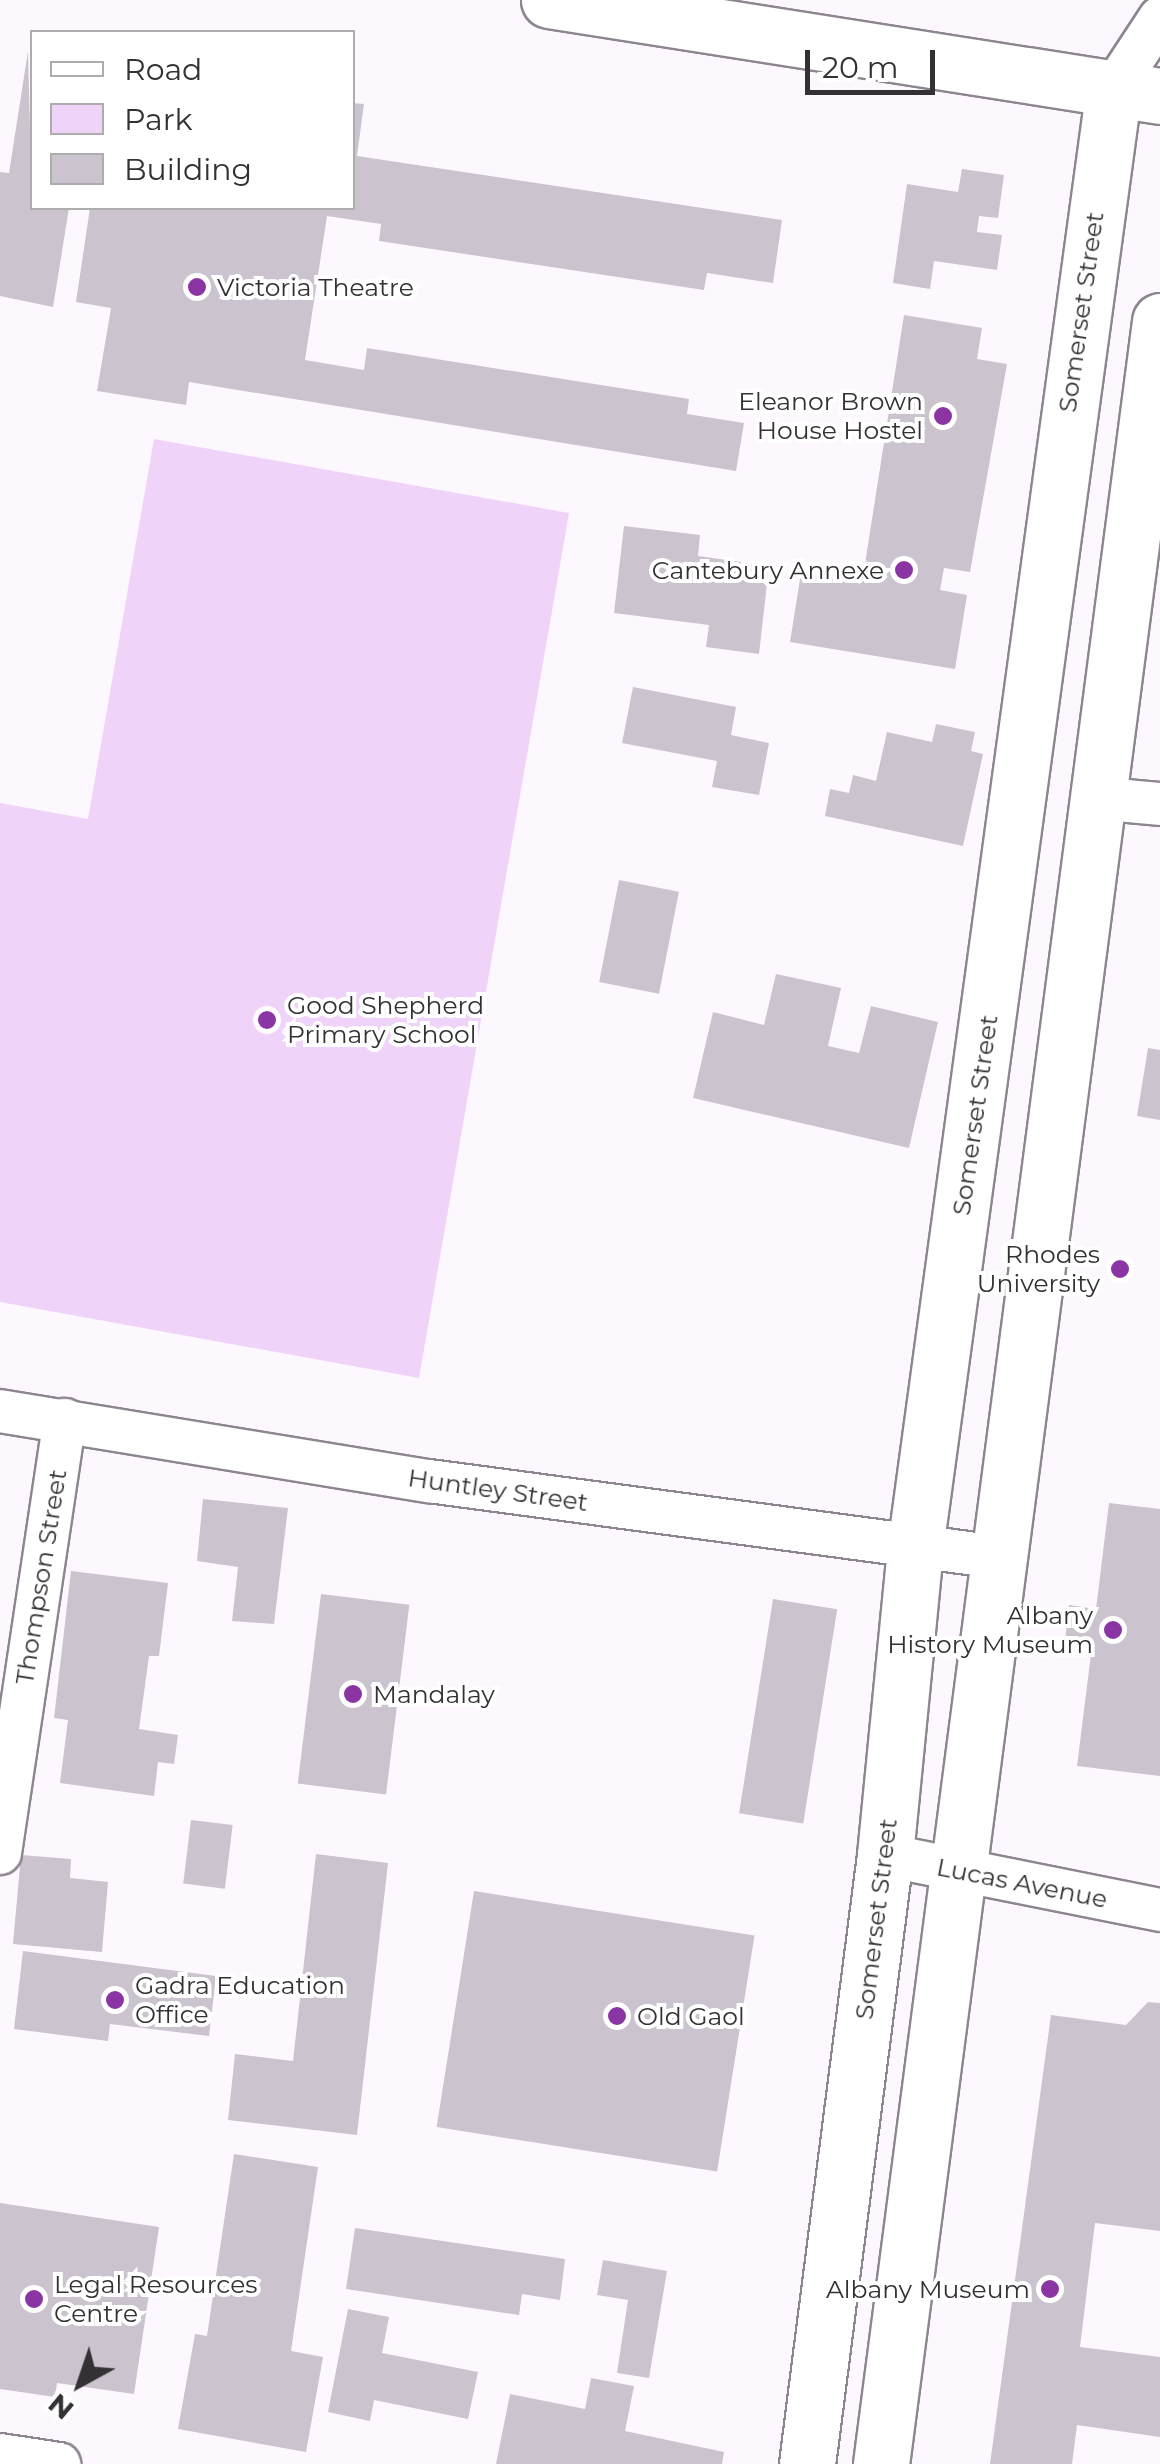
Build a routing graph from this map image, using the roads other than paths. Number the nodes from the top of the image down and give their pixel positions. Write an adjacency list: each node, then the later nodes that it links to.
1 (549, 0): 3 (main road)
2 (1160, 18): 3 (street, Somerset Street)
3 (1137, 92): 5 (main road, Somerset Street)
4 (1160, 321): 6 (main road)
5 (1059, 475): 6 (main road); 9 (main road, Somerset Street)
6 (1138, 489): 7 (main road)
7 (1096, 798): 8 (street); 10 (main road)
8 (1160, 804)
9 (997, 950): 10 (main road); 13 (main road, Somerset Street)
10 (1074, 973): 14 (main road)
11 (0, 1411): 12 (street, Huntley Street)
12 (65, 1420): 13 (street, Huntley Street); 15 (street, Thompson Street)
13 (915, 1548): 14 (street, Huntley Street); 16 (main road, Somerset Street)
14 (998, 1556): 17 (main road)
15 (0, 1852)
16 (885, 1854): 17 (street, Lucas Avenue); 21 (main road, Somerset Street)
17 (960, 1872): 18 (street, Lucas Avenue); 22 (main road)
18 (1160, 1910)
19 (0, 2455): 20 (street)
20 (58, 2464)
21 (808, 2464)
22 (881, 2464)

